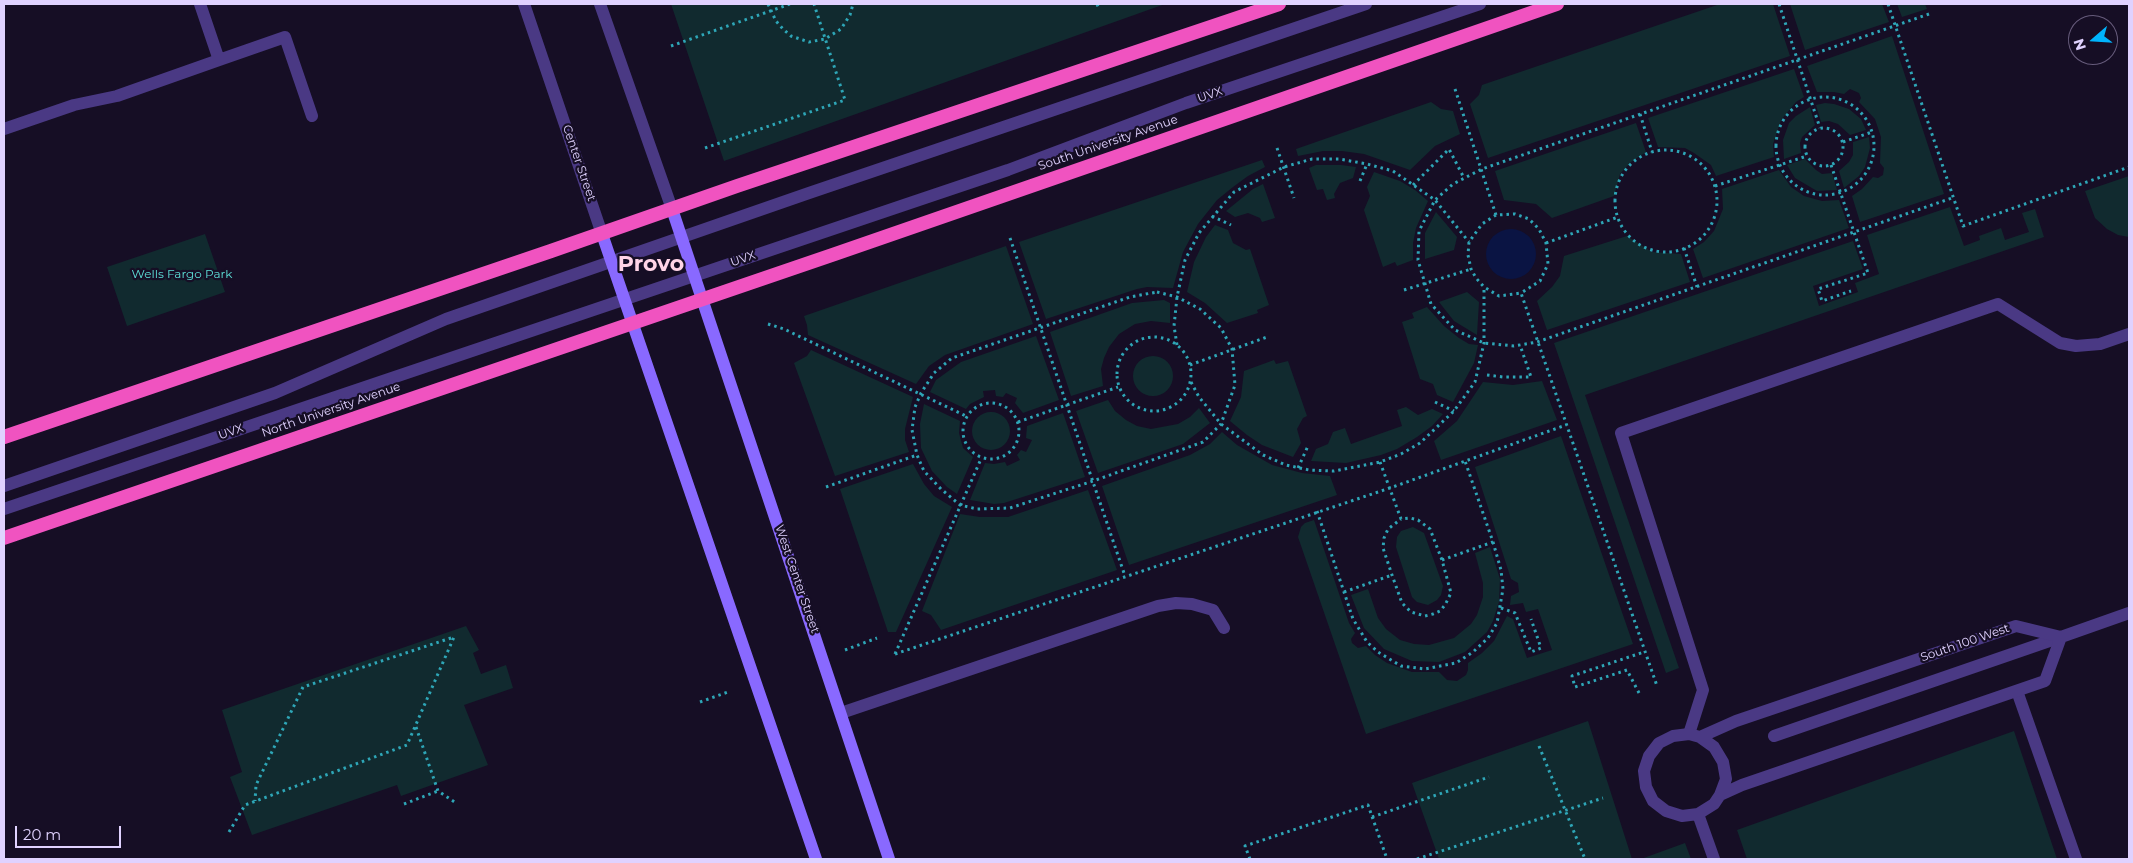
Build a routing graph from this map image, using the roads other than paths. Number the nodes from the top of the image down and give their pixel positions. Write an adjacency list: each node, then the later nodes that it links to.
1 (200, 4): 8 (street)
2 (524, 4): 12 (street, Center Street)
3 (600, 4): 11 (street)
4 (1279, 4): 11 (highway)
5 (1366, 4): 13 (street, UVX)
6 (1480, 4): 15 (street, UVX)
7 (1557, 4): 17 (highway, South University Avenue)
8 (219, 60): 9 (street); 10 (street)
9 (312, 116)
10 (4, 129)
11 (672, 209): 12 (highway); 13 (main road)
12 (602, 234): 14 (main road, Center Street); 21 (highway)
13 (681, 237): 14 (street, UVX); 15 (main road)
14 (612, 261): 16 (main road, Center Street); 22 (street, UVX)
15 (694, 276): 16 (street, UVX); 17 (main road)
16 (626, 299): 19 (main road, Center Street); 23 (street, UVX)
17 (702, 299): 18 (highway, South University Avenue); 29 (main road, West Center Street)
18 (668, 311): 19 (highway, North University Avenue)
19 (634, 322): 24 (highway, North University Avenue); 34 (main road)
20 (2129, 334): 30 (street)
21 (4, 437)
22 (4, 486)
23 (4, 509)
24 (4, 538)
25 (2129, 613): 27 (street)
26 (1224, 628): 29 (street)
27 (2061, 637): 28 (street); 30 (street, South 100 West); 31 (street)
28 (2017, 691): 32 (street); 37 (street)
29 (841, 713): 35 (main road, West Center Street)
30 (1695, 735): 32 (street); 33 (street, South 100 West)
31 (1774, 736)
32 (1720, 795): 33 (street)
33 (1698, 814): 36 (street)
34 (816, 859)
35 (889, 859)
36 (1714, 859)
37 (2076, 859)

